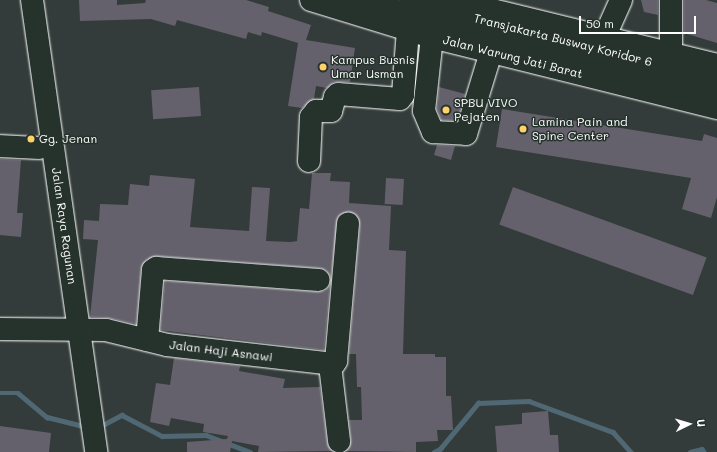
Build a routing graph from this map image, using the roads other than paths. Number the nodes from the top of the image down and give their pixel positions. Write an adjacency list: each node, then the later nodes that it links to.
1 (19, 0): 19 (main road, Jalan Raya Ragunan)
2 (32, 0): 22 (main road, Jalan Raya Ragunan)
3 (311, 0): 9 (main road, Jalan Warung Jati Barat)
4 (358, 0): 16 (main road, Transjakarta Busway Koridor 6)
5 (410, 0): 15 (main road, Transjakarta Busway Koridor 6)
6 (452, 0): 11 (main road)
7 (621, 0): 11 (main road)
8 (671, 0): 13 (main road)
9 (408, 30): 10 (main road, Jalan Warung Jati Barat); 20 (main road)
10 (432, 37): 12 (main road, Jalan Warung Jati Barat); 12 (main road)
11 (604, 38): 13 (main road)
12 (491, 52): 17 (main road, Jalan Warung Jati Barat)
13 (671, 54): 14 (main road)
14 (717, 65)
15 (717, 75)
16 (717, 93)
17 (717, 108)
18 (0, 146): 19 (main road)
19 (39, 148): 22 (main road, Jalan Raya Ragunan)
20 (309, 161)
21 (348, 224): 27 (main road)
22 (58, 236): 24 (main road, Jalan Raya Ragunan)
23 (319, 280): 26 (main road)
24 (71, 328): 25 (main road, Jalan Haji Asnawi); 26 (main road, Jalan Haji Asnawi); 29 (main road, Jalan Raya Ragunan)
25 (0, 329)
26 (147, 340): 27 (main road, Jalan Haji Asnawi)
27 (333, 363): 28 (main road)
28 (339, 441)
29 (89, 451)

